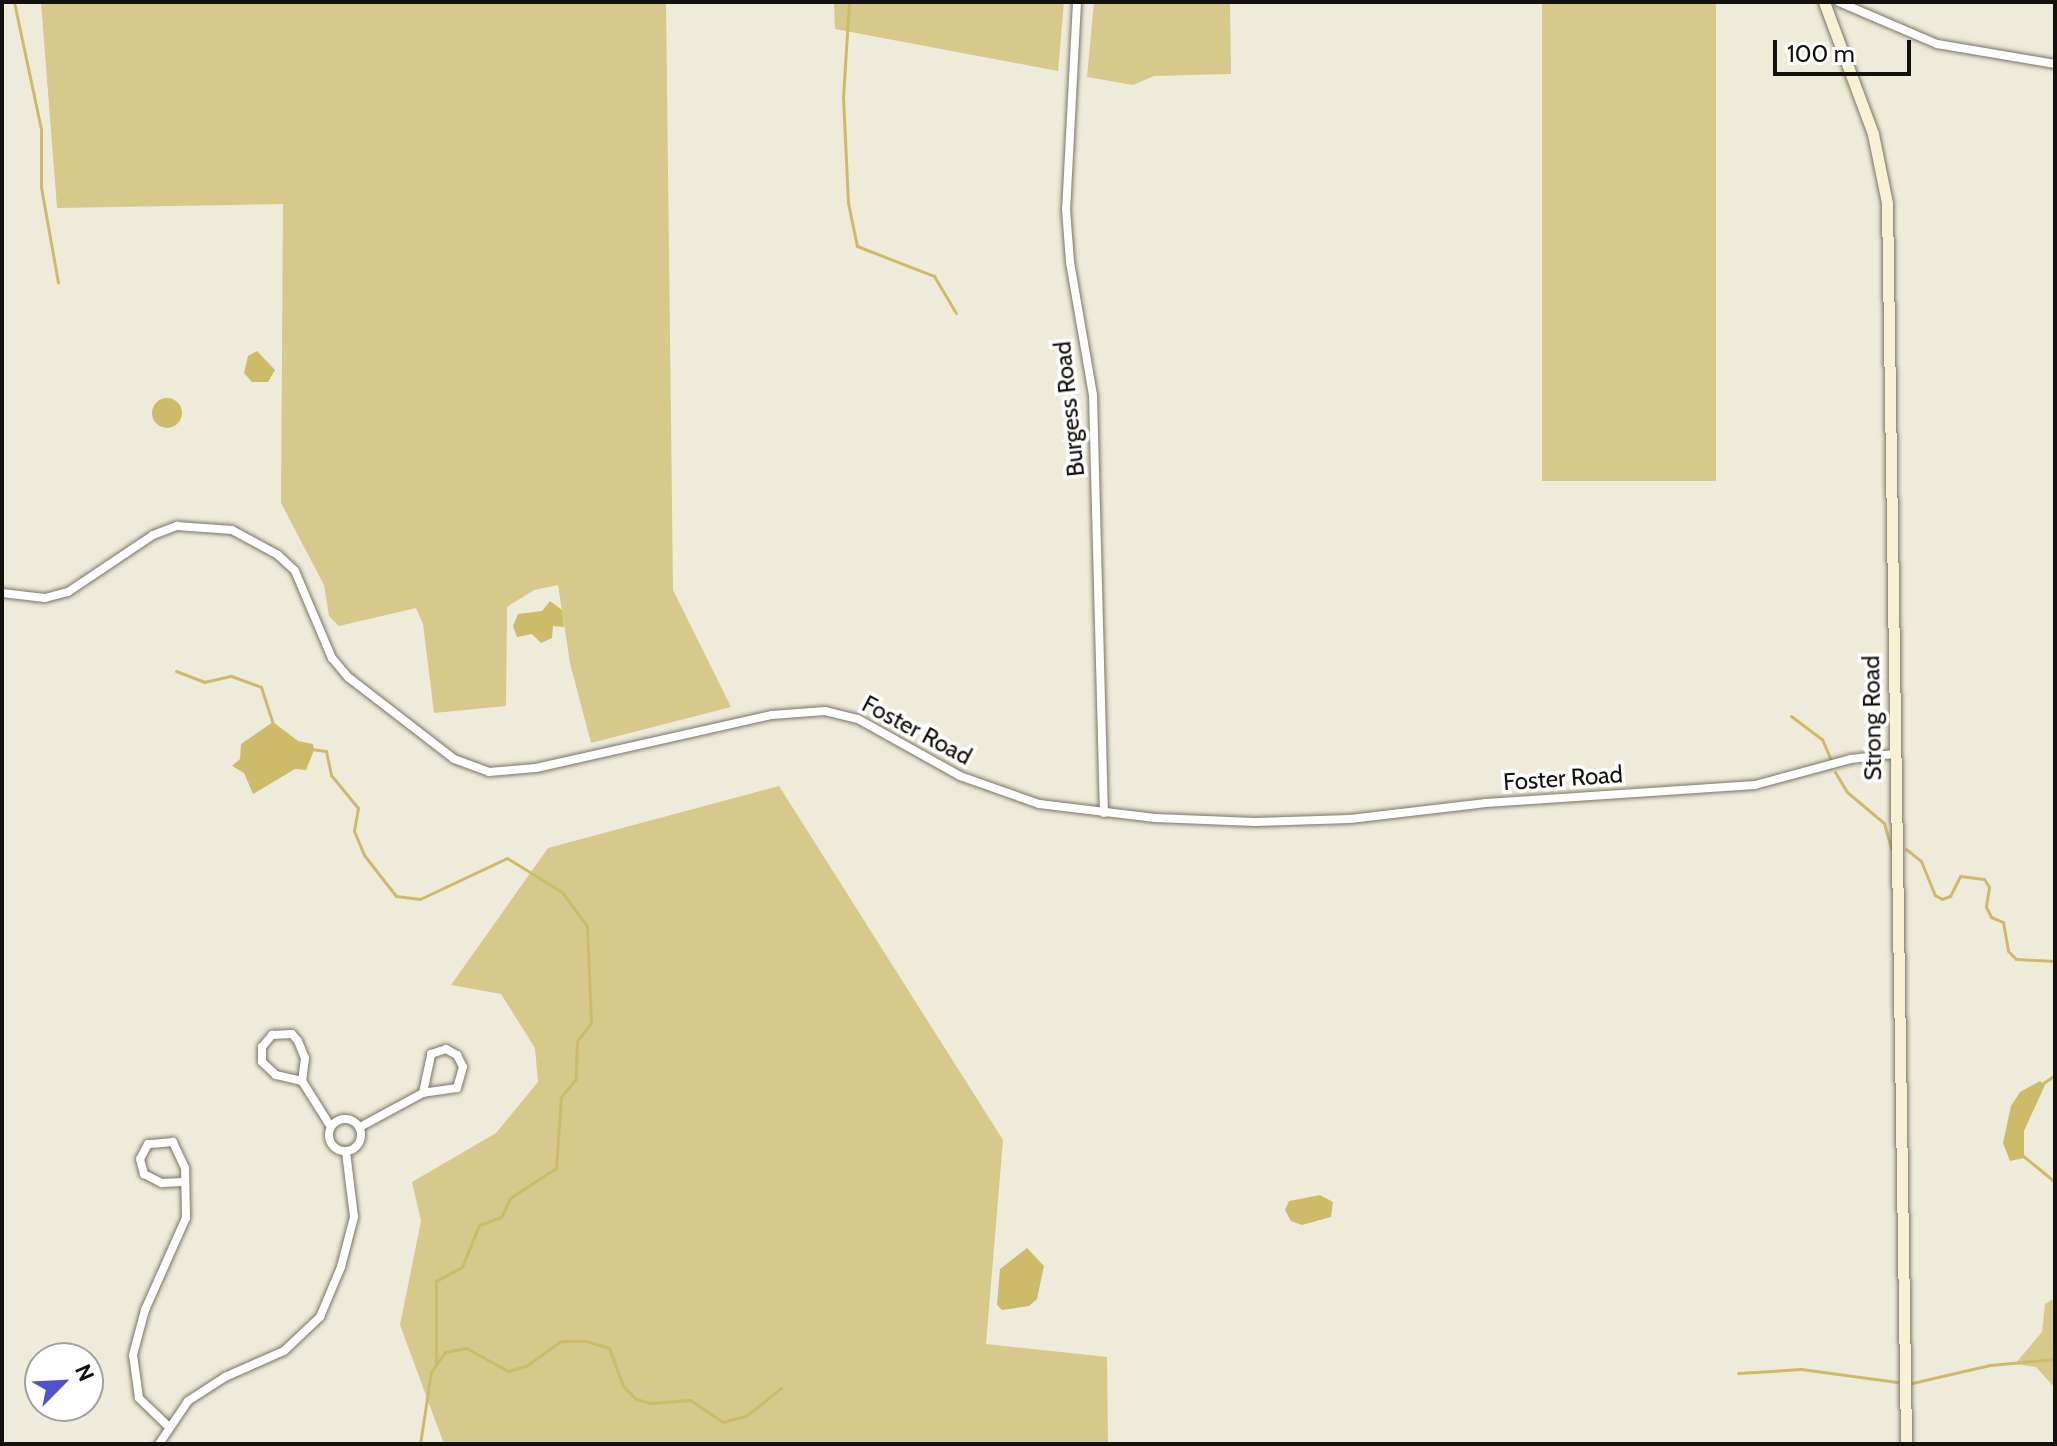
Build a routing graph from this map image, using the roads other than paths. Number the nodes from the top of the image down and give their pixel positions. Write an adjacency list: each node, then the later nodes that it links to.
1 (1077, 2): 7 (street, Burgess Road)
2 (1824, 2): 6 (street, Strong Road)
3 (1839, 2): 4 (street)
4 (2055, 64)
5 (2, 593): 7 (street, Foster Road)
6 (1894, 754): 7 (street, Foster Road); 16 (street, Strong Road)
7 (1104, 813)
8 (302, 1081): 8 (street); 10 (street)
9 (423, 1093): 9 (street); 11 (street)
10 (331, 1127): 11 (street); 12 (street)
11 (360, 1127): 12 (street)
12 (346, 1152): 14 (street)
13 (182, 1182): 13 (street); 14 (street)
14 (169, 1427): 15 (street)
15 (159, 1444)
16 (1906, 1444)

